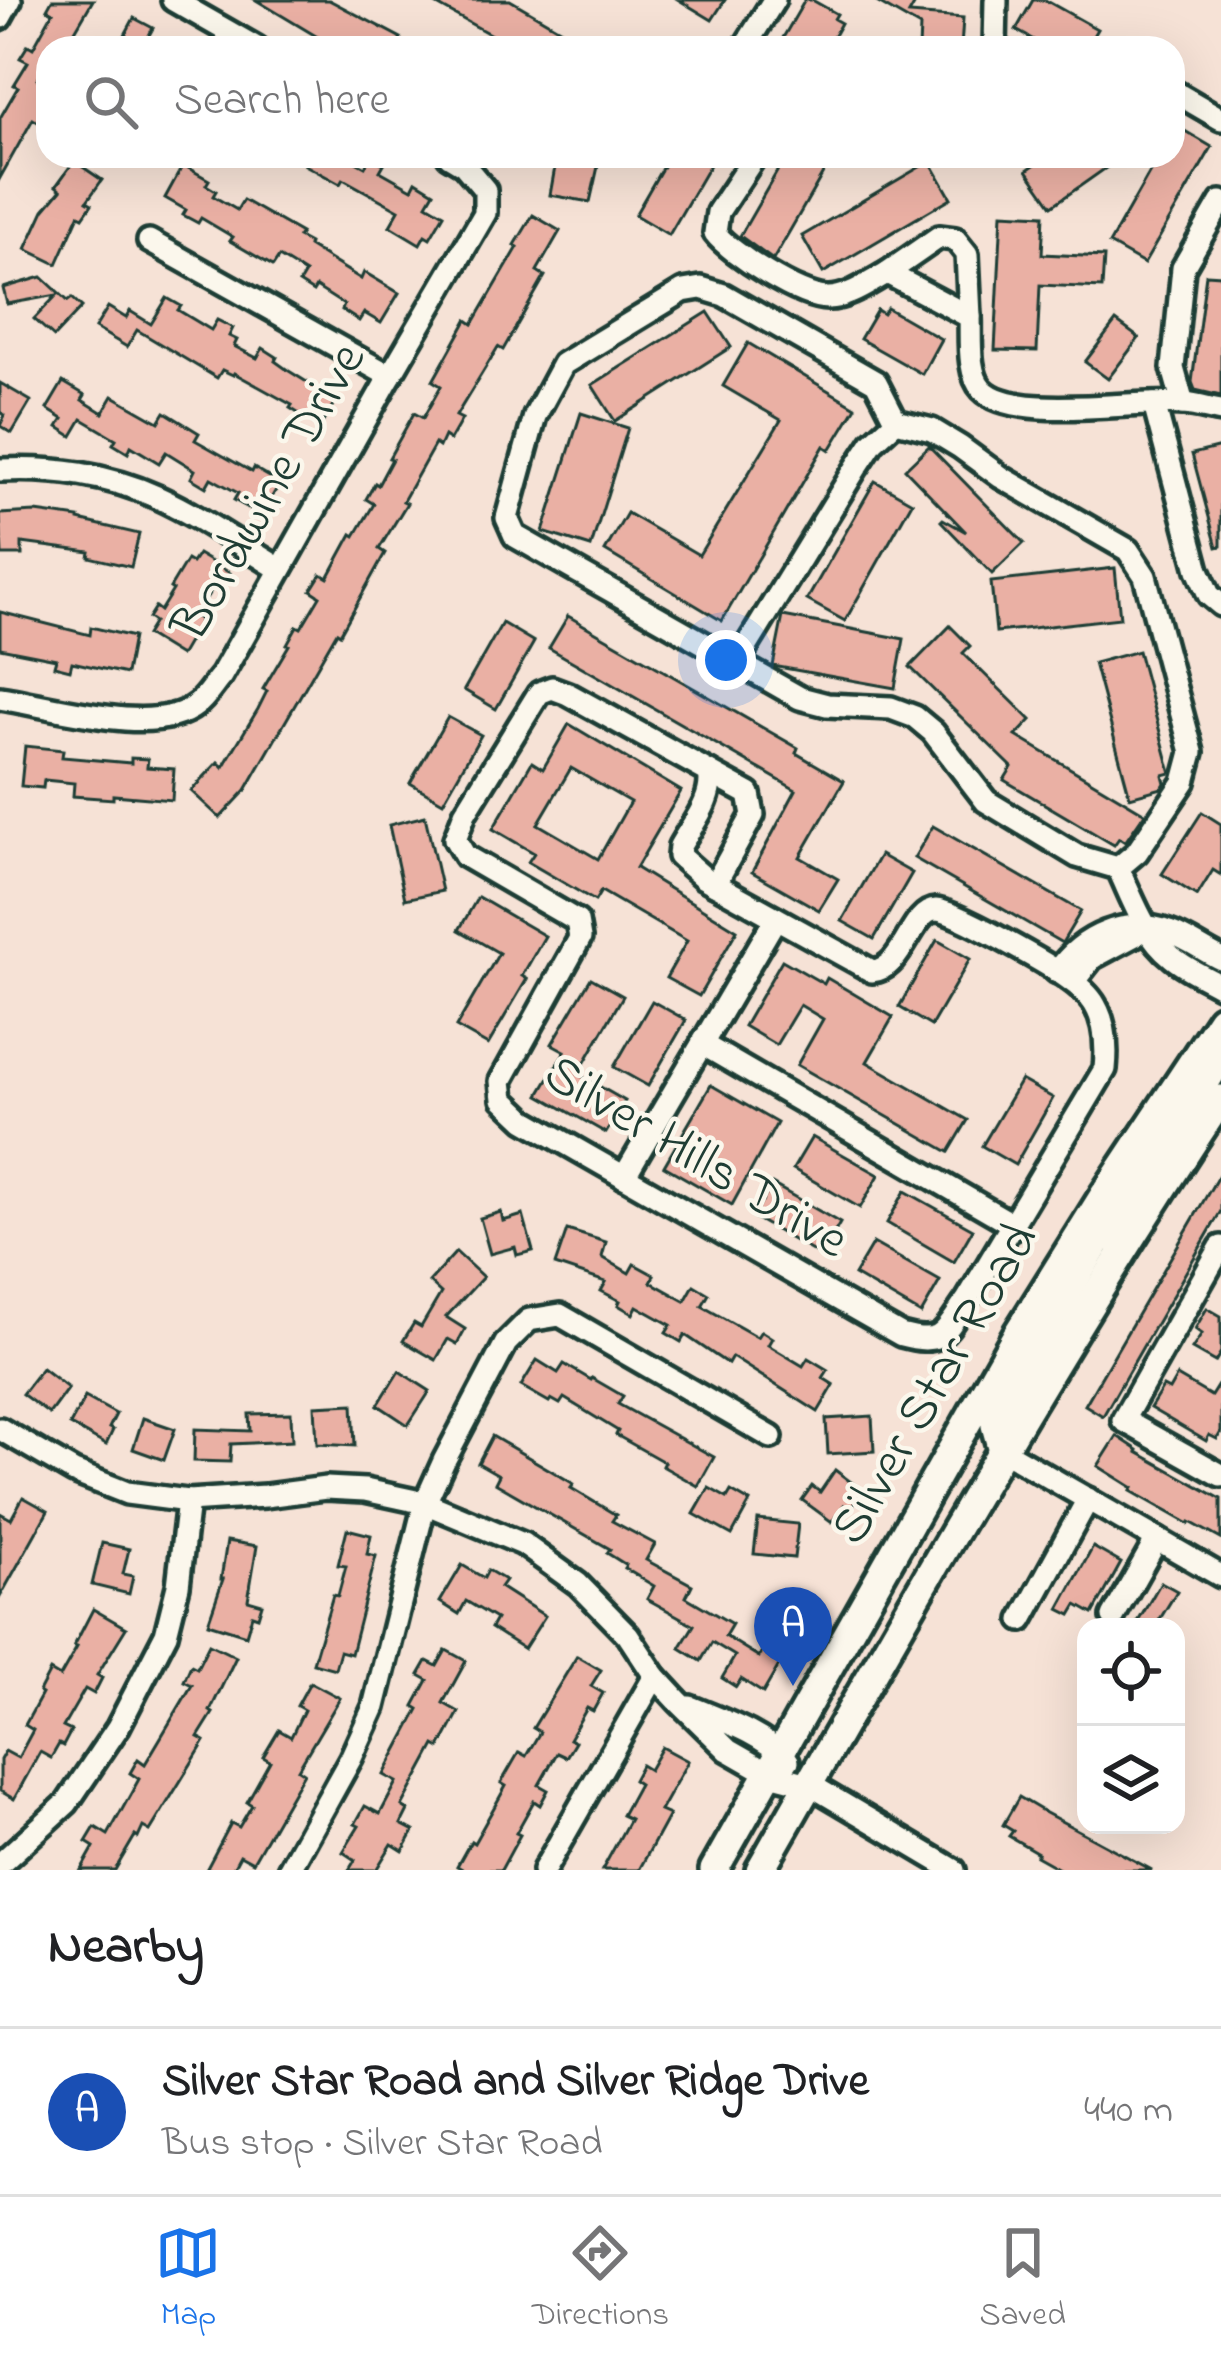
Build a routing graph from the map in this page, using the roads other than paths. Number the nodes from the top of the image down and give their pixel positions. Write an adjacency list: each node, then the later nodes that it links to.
1 (10, 0): 5 (street)
2 (172, 0): 6 (street)
3 (774, 0): 7 (street)
4 (996, 0): 8 (street)
5 (0, 18)
6 (236, 36)
7 (752, 36)
8 (995, 36)
9 (1185, 98): 10 (street)
10 (1221, 119)
11 (467, 168): 17 (street, Bordwine Drive)
12 (746, 168): 15 (street)
13 (1221, 202): 19 (street)
14 (149, 241): 17 (street)
15 (887, 273): 16 (street); 16 (street)
16 (970, 317): 18 (street)
17 (389, 376): 23 (street, Bordwine Drive)
18 (1154, 404): 19 (street); 24 (street)
19 (1184, 404): 20 (street)
20 (1221, 411)
21 (896, 421): 26 (street); 26 (street); 29 (street)
22 (0, 470): 23 (street)
23 (280, 568): 27 (street, Bordwine Drive)
24 (1218, 603): 25 (street)
25 (1221, 625)
26 (736, 664): 29 (street)
27 (0, 698)
28 (709, 772): 30 (street); 30 (street); 40 (street, Silver Hills Drive)
29 (1118, 868): 32 (street)
30 (715, 884): 31 (street)
31 (776, 918): 34 (street); 37 (street)
32 (1146, 928): 33 (street); 34 (street); 35 (street)
33 (1221, 959)
34 (1066, 976): 42 (street, Silver Hills Drive)
35 (1221, 986)
36 (1221, 1019): 41 (main road, Silver Star Road)
37 (702, 1043): 40 (street); 42 (street)
38 (1221, 1058): 44 (main road)
39 (1221, 1099): 44 (main road, Silver Star Road)
40 (624, 1177): 42 (street, Silver Hills Drive)
41 (1103, 1195): 48 (main road); 58 (main road, Silver Star Road)
42 (1012, 1224)
43 (1221, 1247): 45 (street)
44 (1116, 1259): 48 (main road, Silver Star Road)
45 (1212, 1283): 49 (street)
46 (1, 1433): 51 (street)
47 (771, 1436): 52 (street)
48 (1002, 1450): 50 (street); 59 (main road, Silver Star Road)
49 (1221, 1475)
50 (1088, 1499): 53 (street); 56 (street)
51 (188, 1501): 52 (street); 60 (street)
52 (425, 1503): 57 (street); 62 (street)
53 (1156, 1539): 54 (street); 55 (street)
54 (1221, 1576)
55 (1113, 1617)
56 (1022, 1620)
57 (655, 1676): 58 (street); 63 (street)
58 (776, 1764): 59 (street); 64 (main road, Silver Star Road)
59 (809, 1784): 65 (main road, Silver Star Road); 66 (street)
60 (9, 1839): 61 (street)
61 (0, 1864)
62 (289, 1870)
63 (544, 1870)
64 (714, 1870)
65 (760, 1870)
66 (954, 1870)

